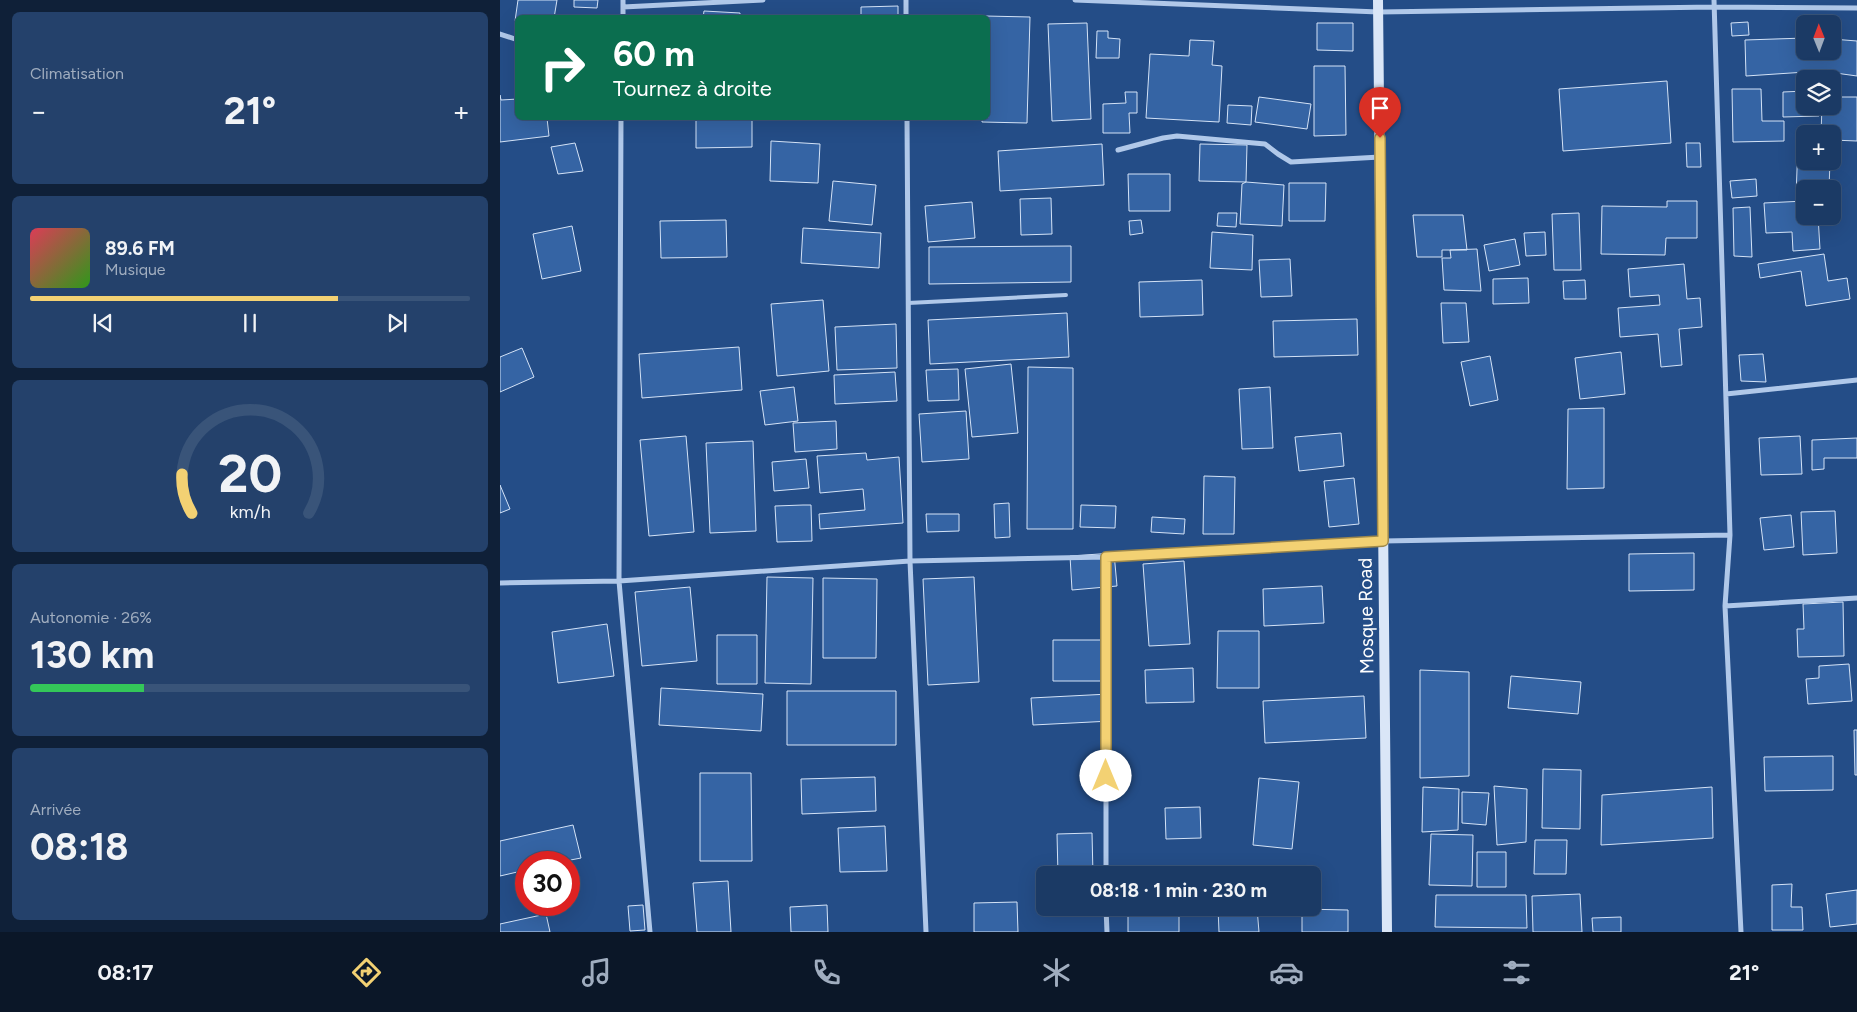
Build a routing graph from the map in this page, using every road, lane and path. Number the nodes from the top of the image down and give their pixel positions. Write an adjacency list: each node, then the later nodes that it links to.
1 (623, 0): 7 (street)
2 (763, 0): 7 (street)
3 (906, 0): 12 (street)
4 (1075, 0): 10 (street)
5 (1378, 0): 10 (street, Mosque Road)
6 (1714, 0): 8 (street)
7 (623, 7): 11 (street)
8 (1714, 7): 9 (street); 10 (street); 22 (street)
9 (1857, 8)
10 (1379, 12): 18 (street, Mosque Road)
11 (622, 15)
12 (906, 15)
13 (500, 34): 14 (street)
14 (515, 39)
15 (621, 120): 27 (street)
16 (907, 120): 20 (street)
17 (1118, 150): 18 (street)
18 (1380, 157): 24 (street, Mosque Road)
19 (1066, 295): 20 (lane)
20 (908, 303): 26 (street)
21 (1857, 380): 22 (street)
22 (1726, 394): 23 (street)
23 (1730, 534): 24 (street); 30 (street)
24 (1383, 541): 25 (street); 36 (street, Mosque Road)
25 (1106, 557): 26 (street); 31 (street)
26 (910, 561): 27 (street); 34 (street)
27 (619, 581): 28 (street); 33 (street)
28 (500, 583)
29 (1857, 598): 30 (street)
30 (1726, 606): 37 (street)
31 (1106, 866)
32 (1106, 916): 35 (street)
33 (650, 932)
34 (926, 932)
35 (1106, 932)
36 (1387, 932)
37 (1742, 932)

